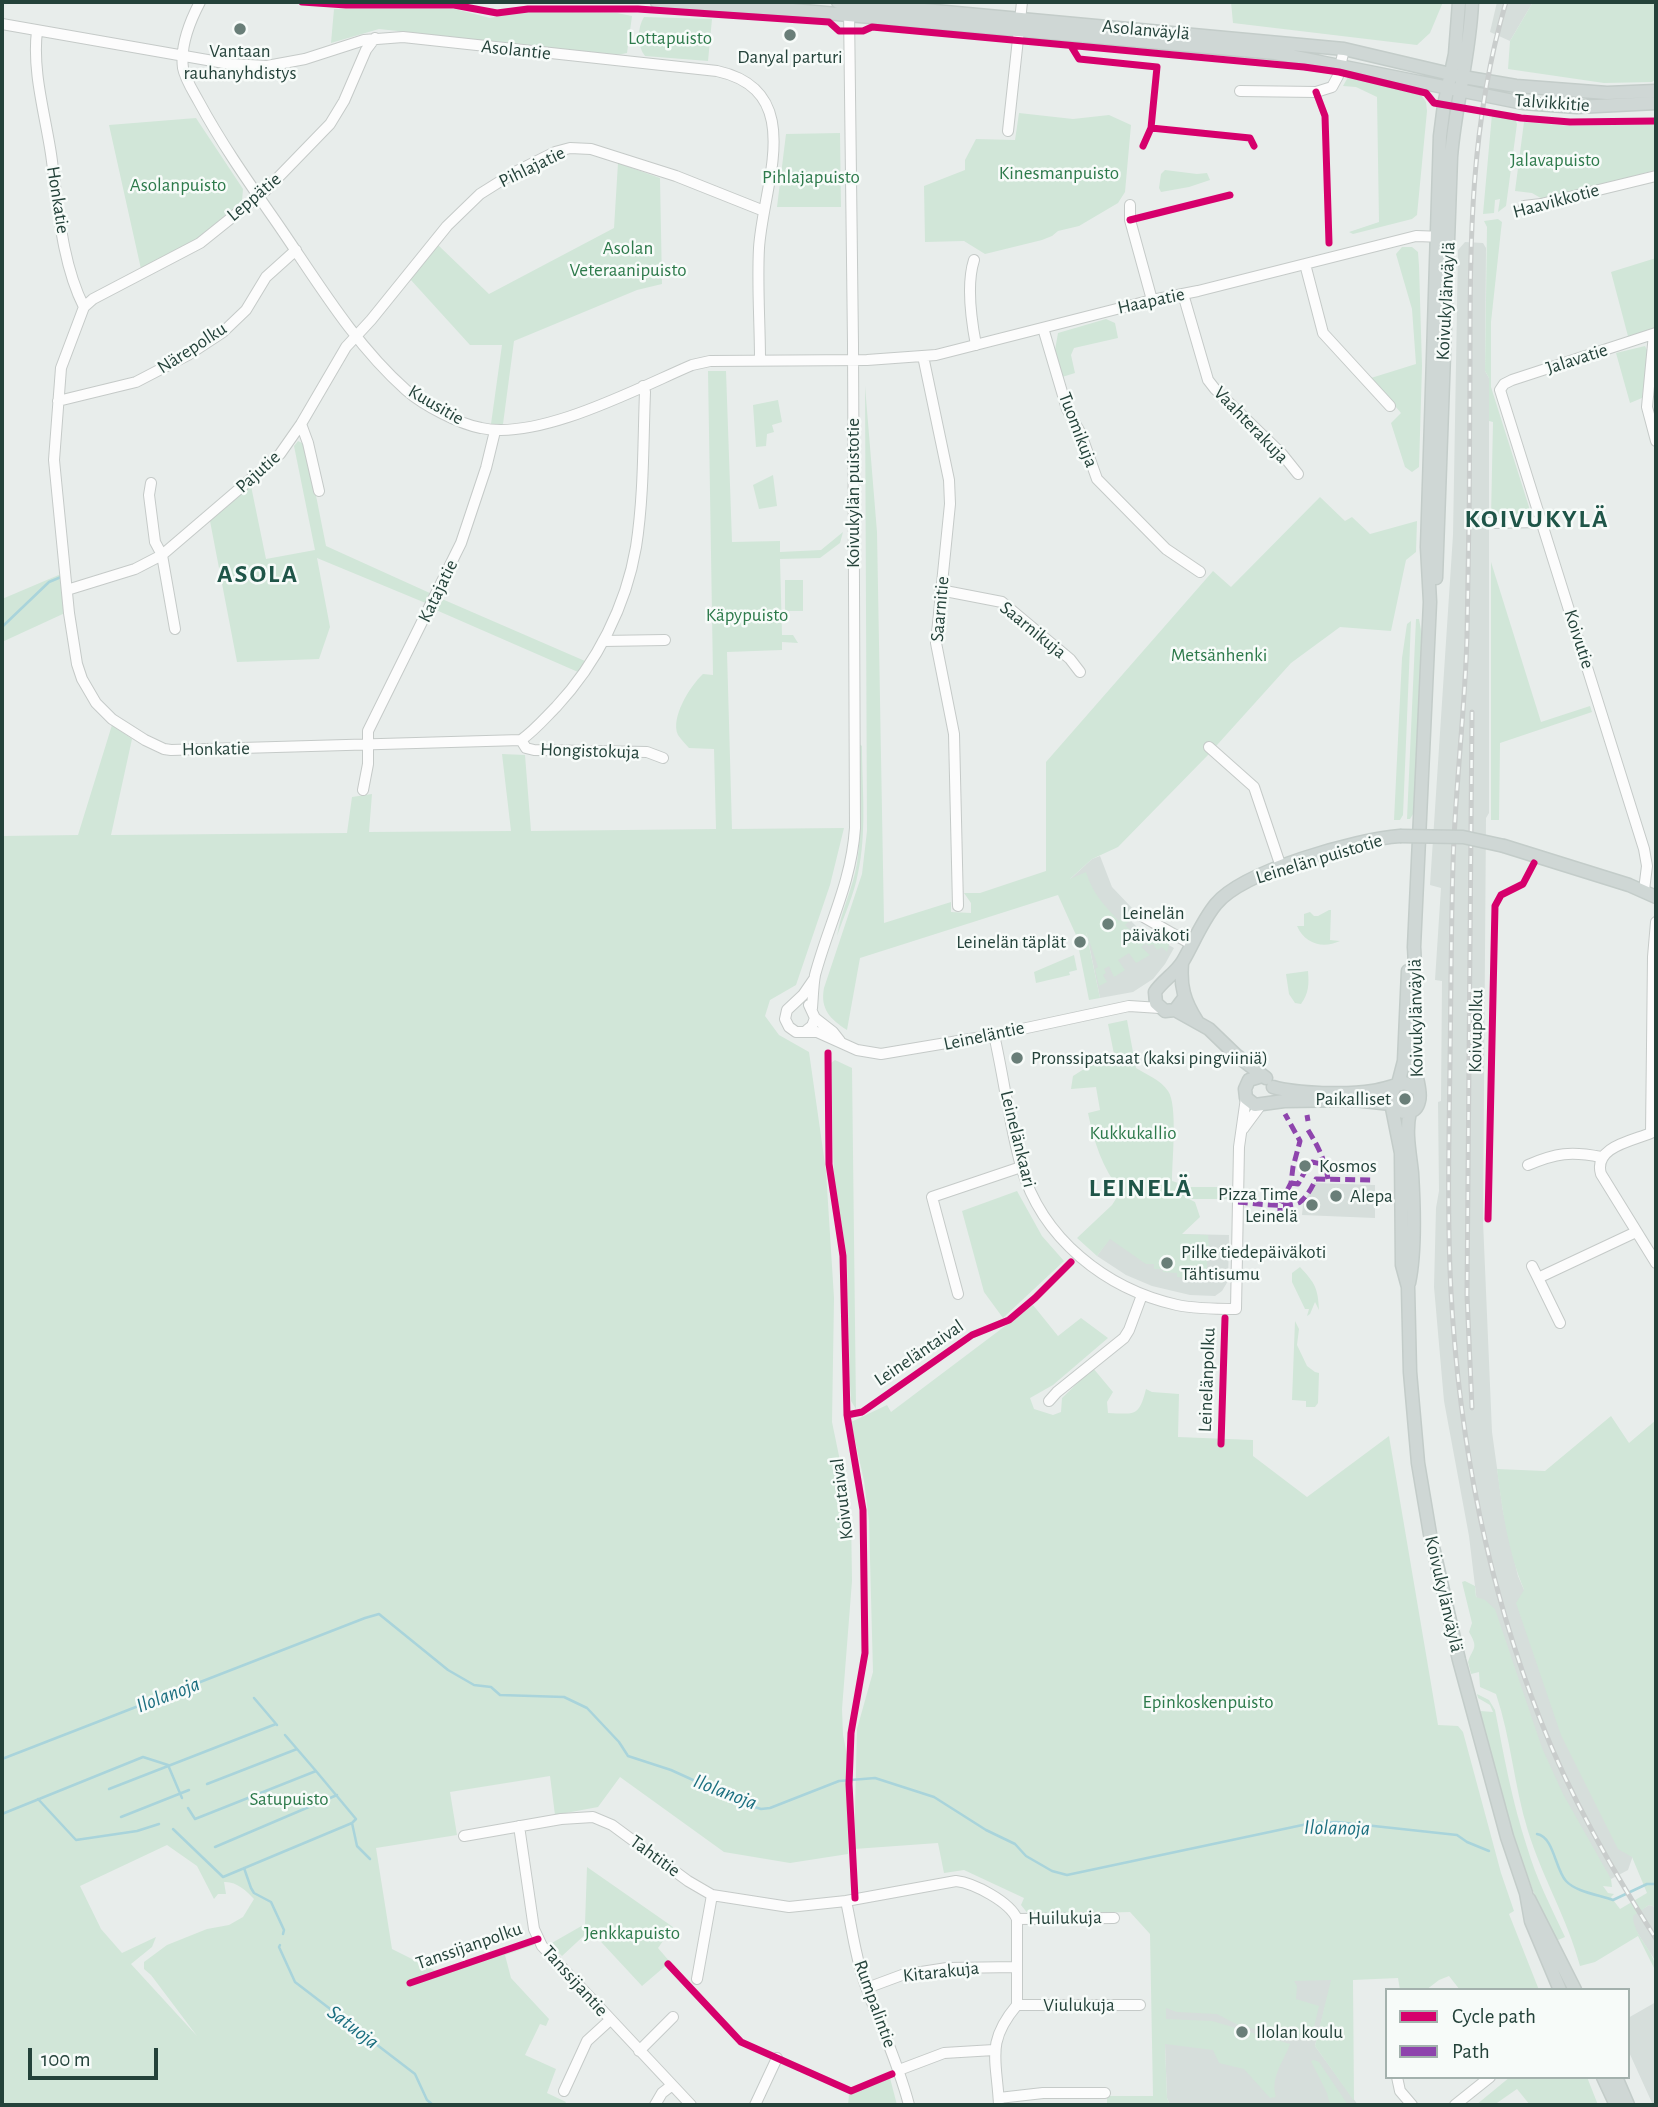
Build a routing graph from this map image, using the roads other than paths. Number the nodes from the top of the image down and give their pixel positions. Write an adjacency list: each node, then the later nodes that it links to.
1 (192, 2): 8 (street, Kuusitie)
2 (200, 2): 8 (street, Kuusitie)
3 (657, 2): 7 (main road, Asolanväylä)
4 (1022, 2): 10 (street)
5 (1459, 2): 16 (main road, Koivukylänväylä)
6 (1472, 2): 16 (main road, Koivukylänväylä)
7 (846, 5): 10 (main road, Asolanväylä); 40 (street, Koivukylän puistotie)
8 (191, 18): 14 (street, Kuusitie)
9 (2, 24): 11 (street, Asolantie)
10 (1019, 24): 13 (main road, Asolanväylä); 15 (main road, Asolanväylä); 21 (street)
11 (37, 30): 14 (street, Asolantie); 33 (street, Honkatie)
12 (375, 38): 14 (street, Asolantie); 23 (street, Leppätie); 26 (street, Asolantie)
13 (1344, 49): 15 (street); 16 (main road, Asolanväylä)
14 (183, 56): 23 (street, Kuusitie)
15 (1340, 65): 17 (street); 18 (main road, Asolanväylä)
16 (1457, 75): 18 (main road, Koivukylänväylä); 19 (main road, Talvikkitie)
17 (1240, 91)
18 (1454, 91): 20 (main road, Talvikkitie); 27 (main road, Koivukylänväylä)
19 (1656, 91)
20 (1656, 103)
21 (1007, 131)
22 (1656, 176): 25 (street, Haavikkotie)
23 (258, 196): 28 (street, Kuusitie); 33 (street, Leppätie)
24 (1130, 205): 32 (street)
25 (1524, 206)
26 (764, 211): 36 (street, Pihlajatie); 39 (street, Asolantie)
27 (1442, 237): 30 (street, Haapatie); 72 (main road, Koivukylänväylä)
28 (296, 250): 36 (street, Kuusitie); 43 (street, Närepolku)
29 (974, 260): 37 (street)
30 (1305, 264): 31 (street, Haapatie); 44 (street)
31 (1183, 294): 32 (street, Haapatie); 48 (street, Vaahterakuja)
32 (1152, 300): 34 (street, Haapatie)
33 (84, 307): 43 (street, Honkatie)
34 (1043, 328): 37 (street, Haapatie); 54 (street, Tuomikuja)
35 (1655, 334): 42 (street, Jalavatie); 47 (street)
36 (356, 337): 45 (street, Pajutie); 46 (street, Kuusitie)
37 (976, 345): 38 (street, Haapatie)
38 (923, 356): 40 (street, Haapatie); 56 (street, Saarnitie)
39 (760, 360): 40 (street, Kuusitie); 41 (street, Kuusitie)
40 (853, 360): 74 (street, Koivukylän puistotie)
41 (643, 386): 46 (street, Kuusitie); 59 (street)
42 (1500, 390): 51 (street, Koivutie)
43 (58, 401): 55 (street, Honkatie)
44 (1390, 406)
45 (301, 424): 50 (street); 53 (street, Pajutie)
46 (495, 430): 62 (street, Katajatie)
47 (1656, 441)
48 (1298, 474)
49 (151, 482): 53 (street)
50 (318, 491)
51 (1541, 522): 52 (street); 67 (street, Koivutie)
52 (1487, 523)
53 (162, 555): 55 (street, Pajutie); 57 (street)
54 (1200, 572)
55 (67, 590): 62 (street, Honkatie)
56 (940, 590): 60 (street, Saarnikuja); 68 (street, Saarnitie)
57 (174, 629)
58 (665, 640): 59 (street)
59 (603, 641): 61 (street)
60 (1080, 672)
61 (521, 740): 62 (street, Honkatie); 64 (street, Hongistokuja)
62 (368, 744): 65 (street, Katajatie)
63 (1209, 747): 66 (street)
64 (663, 758)
65 (363, 790)
66 (1281, 867): 67 (main road, Leinelän puistotie, bridge); 71 (main road, Leinelän puistotie)
67 (1650, 894)
68 (958, 906)
69 (1140, 915): 71 (street)
70 (1656, 922): 97 (street)
71 (1191, 944): 73 (main road, Leinelän puistotie)
72 (1414, 947): 89 (main road, Koivukylänväylä); 91 (main road, Koivukylänväylä)
73 (1182, 963): 75 (main road, Leinelän puistotie); 76 (main road, Leinelän puistotie)
74 (814, 978): 77 (street, Koivukylän puistotie); 81 (street, Koivukylän puistotie)
75 (1160, 988): 76 (main road); 78 (street, Leineläntie); 79 (main road)
76 (1183, 993): 80 (main road); 82 (main road)
77 (795, 1003): 81 (street); 83 (street)
78 (1129, 1006): 79 (street, Leineläntie); 84 (street, Leineläntie)
79 (1160, 1008): 80 (main road)
80 (1175, 1010): 82 (main road)
81 (813, 1013): 83 (street); 85 (street, Leineläntie)
82 (1197, 1021): 86 (main road)
83 (807, 1030): 85 (street, Leineläntie)
84 (994, 1035): 85 (street, Leineläntie); 100 (street, Leinelänkaari)
85 (840, 1041)
86 (1236, 1055): 87 (main road); 88 (main road)
87 (1262, 1076): 88 (main road); 90 (main road)
88 (1246, 1084): 92 (main road)
89 (1397, 1085): 90 (main road); 91 (main road, Koivukylänväylä); 94 (main road, Koivukylänväylä)
90 (1273, 1087): 93 (main road)
91 (1417, 1089): 95 (main road, Koivukylänväylä)
92 (1246, 1098): 93 (main road); 96 (street, Leinelänkaari)
93 (1264, 1104): 94 (main road); 96 (street, Leinelänkaari)
94 (1392, 1106): 95 (main road); 105 (main road, Koivukylänväylä)
95 (1410, 1112): 105 (main road, Koivukylänväylä)
96 (1243, 1129): 107 (street, Leinelänkaari)
97 (1654, 1132): 98 (street)
98 (1601, 1157): 99 (street); 101 (street)
99 (1528, 1165)
100 (1021, 1167): 106 (street); 107 (street, Leinelänkaari)
101 (1636, 1233): 102 (street); 104 (street)
102 (1656, 1263)
103 (1532, 1266): 104 (street)
104 (1538, 1278): 108 (street)
105 (1408, 1287): 112 (main road, Koivukylänväylä)
106 (958, 1294)
107 (1142, 1295): 109 (street)
108 (1560, 1324)
109 (1049, 1401)
110 (519, 1826): 111 (street, Tahtitie); 113 (street, Tahtitie); 125 (street, Tanssijantie)
111 (464, 1836)
112 (1526, 1893): 120 (main road, Koivukylänväylä); 121 (main road, Koivukylänväylä)
113 (712, 1895): 114 (street, Tahtitie); 118 (street)
114 (846, 1901): 116 (street, Tahtitie); 119 (street, Rumpalintie)
115 (1114, 1918): 116 (street, Huilukuja)
116 (1017, 1919): 117 (street)
117 (1017, 1967): 119 (street, Kitarakuja); 122 (street)
118 (697, 1979)
119 (867, 1988): 129 (street, Rumpalintie)
120 (1559, 1988)
121 (1574, 1988)
122 (1017, 2005): 123 (street, Viulukuja); 127 (street)
123 (1140, 2005)
124 (673, 2017): 126 (street)
125 (610, 2020): 126 (street, Tanssijantie); 135 (street)
126 (639, 2050): 134 (street, Tanssijantie)
127 (994, 2050): 129 (street); 137 (street)
128 (777, 2058): 140 (street)
129 (899, 2070): 141 (street, Rumpalintie)
130 (1397, 2079): 142 (street)
131 (1488, 2079): 143 (street)
132 (1604, 2079): 144 (main road)
133 (1617, 2079): 145 (main road)
134 (671, 2086): 138 (street); 139 (street, Tanssijantie)
135 (564, 2091)
136 (1105, 2093): 137 (street)
137 (999, 2101)
138 (655, 2105)
139 (691, 2105)
140 (755, 2105)
141 (909, 2105)
142 (1412, 2105)
143 (1455, 2105)
144 (1616, 2105)
145 (1628, 2105)

